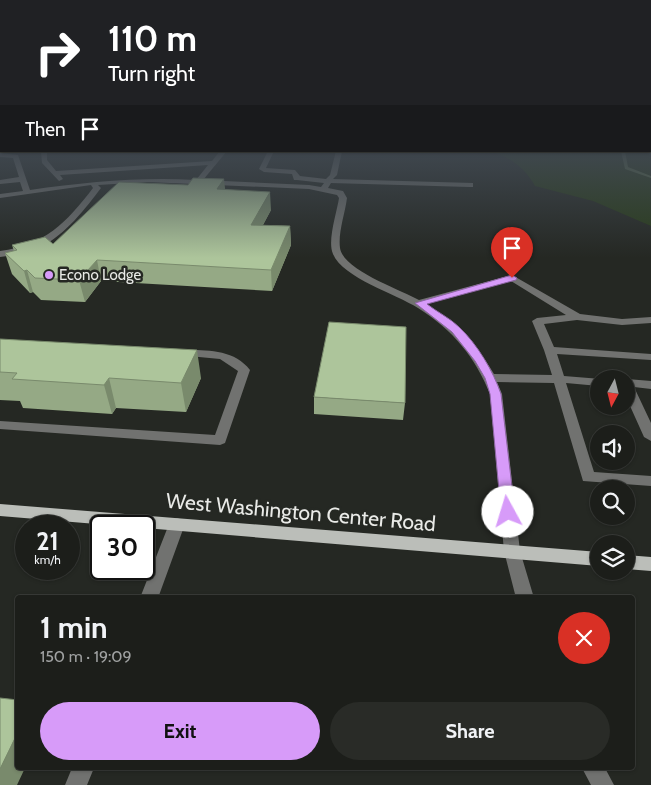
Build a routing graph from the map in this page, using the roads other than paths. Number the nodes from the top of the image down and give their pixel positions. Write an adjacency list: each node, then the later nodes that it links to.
1 (25, 185): 8 (street)
2 (81, 185): 7 (street)
3 (94, 185): 10 (street)
4 (256, 185): 5 (street)
5 (326, 185): 6 (street); 11 (street)
6 (470, 185)
7 (63, 187): 8 (street)
8 (27, 192): 9 (street)
9 (0, 196)
10 (0, 254)
11 (420, 303): 12 (street); 17 (street)
12 (577, 317): 13 (street); 14 (street)
13 (651, 320)
14 (550, 350): 16 (street); 18 (street)
15 (166, 352): 23 (street)
16 (651, 357)
17 (490, 378): 18 (street); 28 (street)
18 (559, 379): 19 (street); 25 (street)
19 (590, 381)
20 (635, 384): 21 (street)
21 (651, 385)
22 (635, 401): 24 (street)
23 (0, 425)
24 (651, 437)
25 (651, 481)
26 (0, 510): 27 (main road, West Washington Center Road)
27 (177, 524): 28 (main road, West Washington Center Road); 32 (street)
28 (512, 551): 29 (main road, West Washington Center Road); 33 (street)
29 (590, 559)
30 (635, 563): 31 (main road)
31 (651, 564)
32 (150, 595)
33 (524, 595)
34 (82, 770): 36 (street)
35 (594, 770): 37 (street)
36 (76, 785)
37 (603, 785)

